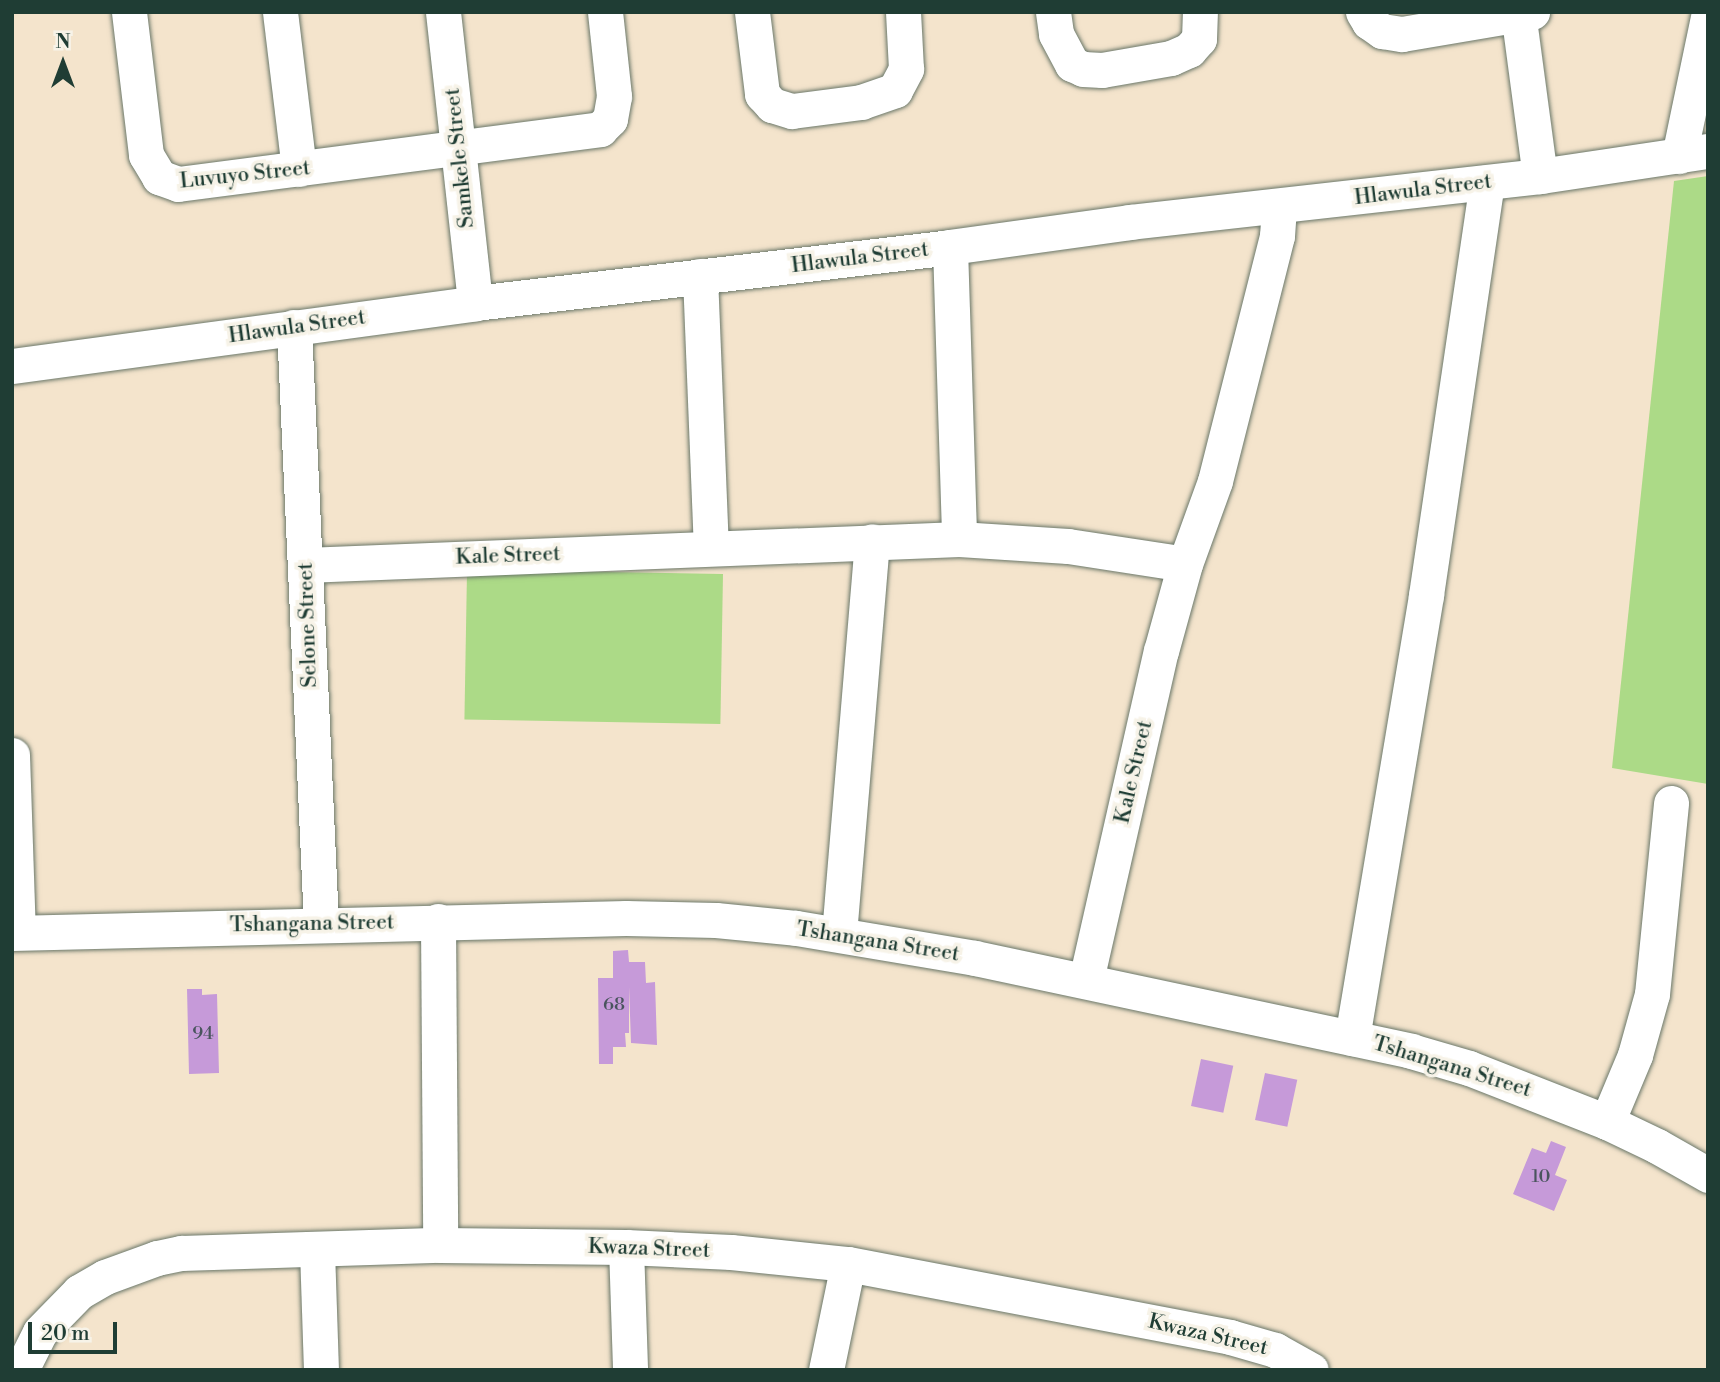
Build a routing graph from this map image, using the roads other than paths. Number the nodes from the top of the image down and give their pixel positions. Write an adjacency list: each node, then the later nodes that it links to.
1 (129, 12): 14 (street, Luvuyo Street)
2 (280, 12): 14 (street)
3 (443, 12): 12 (street, Samkele Street)
4 (604, 12): 12 (street, Luvuyo Street)
5 (752, 12): 6 (street)
6 (904, 12)
7 (1053, 12): 8 (street)
8 (1200, 12)
9 (1363, 12): 10 (street)
10 (1522, 13): 15 (street)
11 (1708, 17): 13 (street)
12 (460, 149): 14 (street, Luvuyo Street); 20 (street, Samkele Street)
13 (1694, 153): 15 (street, Hlawula Street)
14 (299, 169)
15 (1540, 176): 16 (street, Hlawula Street)
16 (1487, 182): 17 (street, Hlawula Street); 35 (street)
17 (1279, 207): 18 (street, Hlawula Street); 26 (street, Kale Street)
18 (950, 247): 19 (street, Hlawula Street); 23 (street)
19 (700, 275): 20 (street, Hlawula Street); 25 (street)
20 (475, 303): 21 (street, Hlawula Street)
21 (294, 327): 22 (street, Hlawula Street); 27 (street, Selone Street)
22 (12, 366)
23 (959, 539): 24 (street, Kale Street); 26 (street, Kale Street)
24 (872, 541): 25 (street, Kale Street); 33 (street)
25 (711, 548): 27 (street, Kale Street)
26 (1185, 564): 34 (street, Kale Street)
27 (305, 565): 31 (street, Selone Street)
28 (12, 755): 32 (street)
29 (1671, 803): 36 (street)
30 (438, 921): 31 (street, Tshangana Street); 33 (street, Tshangana Street); 38 (street)
31 (321, 923): 32 (street, Tshangana Street)
32 (15, 932)
33 (839, 934): 34 (street, Tshangana Street)
34 (1086, 980): 35 (street, Tshangana Street)
35 (1352, 1038): 36 (street, Tshangana Street)
36 (1607, 1122): 37 (street, Tshangana Street)
37 (1708, 1175)
38 (440, 1245): 39 (street, Kwaza Street); 40 (street, Kwaza Street)
39 (626, 1247): 41 (street, Kwaza Street); 44 (street)
40 (317, 1250): 42 (street, Kwaza Street); 43 (street)
41 (848, 1264): 45 (street); 46 (street, Kwaza Street)
42 (20, 1370)
43 (321, 1370)
44 (630, 1370)
45 (826, 1370)
46 (1311, 1370)

